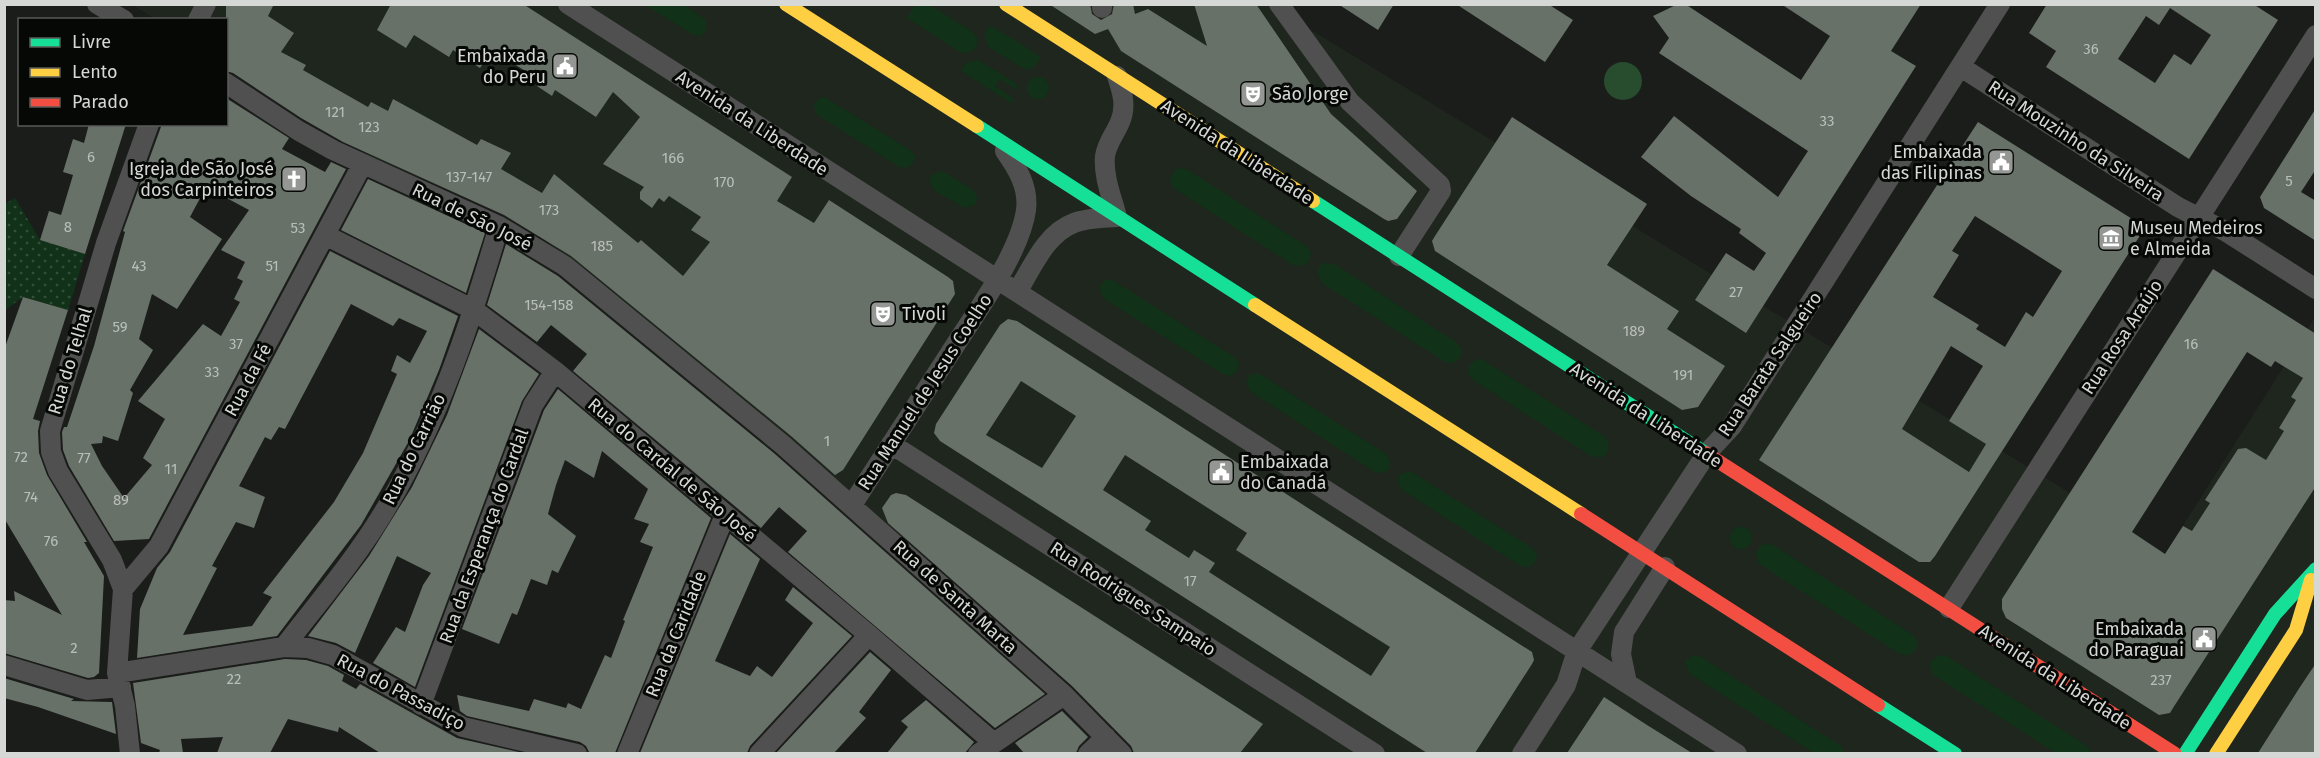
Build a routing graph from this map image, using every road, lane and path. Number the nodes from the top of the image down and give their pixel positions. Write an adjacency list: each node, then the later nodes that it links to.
1 (97, 4): 8 (street)
2 (206, 4): 9 (street)
3 (568, 4): 22 (street, Avenida da Liberdade)
4 (786, 4): 15 (main road)
5 (1006, 4): 12 (main road, Avenida da Liberdade)
6 (1279, 4): 21 (street)
7 (2000, 4): 11 (street, Rua Barata Salgueiro)
8 (121, 18)
9 (199, 18)
10 (2316, 35): 18 (street, Rua Rosa Araújo)
11 (1961, 67): 18 (street, Rua Mouzinho da Silveira); 29 (street, Rua Barata Salgueiro)
12 (1117, 76): 17 (street); 21 (main road, Avenida da Liberdade)
13 (228, 84): 16 (street, Rua de São José)
14 (148, 126): 35 (street, Rua do Telhal)
15 (996, 139): 17 (main road); 22 (street)
16 (363, 165): 19 (street, Rua de São José); 20 (street, Rua da Fé)
17 (1117, 217): 24 (street); 32 (main road)
18 (2199, 217): 23 (street, Rua Mouzinho da Silveira); 36 (street, Rua Rosa Araújo)
19 (499, 226): 25 (street, Rua do Carrião); 28 (street, Rua de São José)
20 (325, 235): 25 (street, Rua do Cardal de São José); 35 (street, Rua da Fé)
21 (1399, 256): 29 (main road, Avenida da Liberdade)
22 (997, 280): 24 (street, Avenida da Liberdade); 27 (street, Rua Manuel de Jesus Coelho)
23 (2316, 289)
24 (1017, 292): 39 (street, Avenida da Liberdade)
25 (474, 310): 26 (street, Rua do Cardal de São José); 38 (street, Rua do Carrião)
26 (555, 371): 31 (street, Rua do Cardal de São José); 44 (street, Rua da Esperança do Cardal)
27 (891, 444): 30 (street, Rua Manuel de Jesus Coelho); 53 (street, Rua Rodrigues Sampaio)
28 (783, 445): 30 (street, Rua de Santa Marta)
29 (1707, 453): 32 (street, Rua Barata Salgueiro); 36 (main road, Avenida da Liberdade)
30 (852, 505): 43 (street, Rua de Santa Marta)
31 (725, 515): 37 (street, Rua do Cardal de São José); 49 (street, Rua da Caridade)
32 (1640, 552): 33 (main road); 39 (street, Rua Barata Salgueiro)
33 (1665, 567): 42 (street); 56 (main road)
34 (2315, 570): 58 (main road); 59 (main road)
35 (123, 589): 41 (street)
36 (1948, 608): 57 (main road, Avenida da Liberdade)
37 (869, 635): 46 (street, Rua do Cardal de São José); 50 (street)
38 (284, 647): 41 (street, Rua do Passadiço); 44 (street, Rua do Passadiço)
39 (1576, 651): 42 (street, Avenida da Liberdade); 54 (street, Rua Barata Salgueiro)
40 (4, 664): 41 (street, Rua do Passadiço)
41 (119, 680): 47 (street)
42 (1627, 683): 55 (street, Avenida da Liberdade)
43 (1064, 695): 45 (street, Rua de Santa Marta); 46 (street)
44 (421, 705): 48 (street, Rua do Passadiço)
45 (1106, 737): 51 (street); 52 (street, Rua de Santa Marta)
46 (986, 748)
47 (130, 753)
48 (577, 753)
49 (627, 753)
50 (759, 753)
51 (1088, 753)
52 (1122, 753)
53 (1375, 753)
54 (1522, 753)
55 (1737, 753)
56 (1955, 753)
57 (2175, 753)
58 (2185, 753)
59 (2216, 753)

